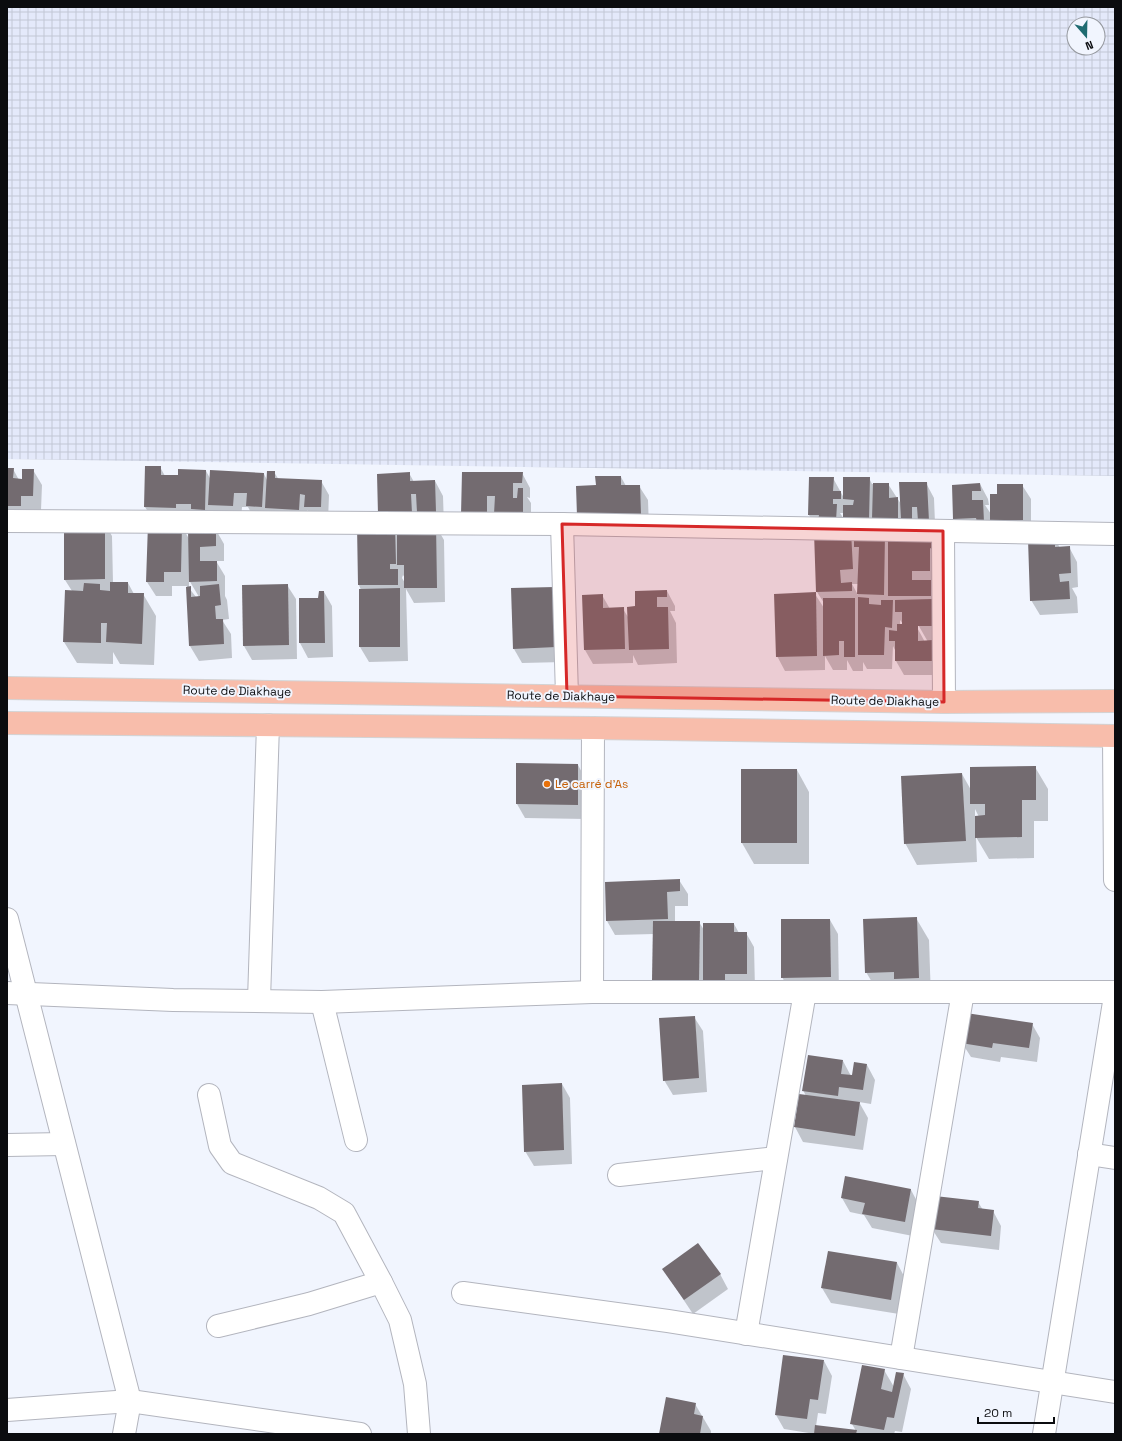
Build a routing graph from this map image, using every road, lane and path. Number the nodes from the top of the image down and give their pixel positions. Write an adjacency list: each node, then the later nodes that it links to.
1 (7, 521): 2 (street)
2 (562, 524): 3 (street); 6 (street)
3 (944, 531): 4 (street); 8 (street)
4 (1115, 534)
5 (7, 688): 6 (main road, Route de Diakhaye)
6 (567, 696): 8 (main road, Route de Diakhaye)
7 (1115, 701): 8 (main road, Route de Diakhaye)
8 (944, 702)
9 (7, 723): 10 (main road)
10 (268, 725): 11 (main road); 21 (street)
11 (592, 728): 12 (main road); 15 (street)
12 (1115, 736): 13 (street)
13 (1115, 880)
14 (7, 919): 19 (street)
15 (592, 992): 16 (street); 22 (street)
16 (805, 992): 17 (street); 28 (street)
17 (963, 992): 18 (street); 35 (street)
18 (1115, 992)
19 (16, 994): 21 (street); 25 (street)
20 (1115, 996): 27 (street)
21 (260, 1000): 22 (street)
22 (322, 1002): 24 (street)
23 (209, 1095): 31 (street)
24 (356, 1140)
25 (64, 1144): 26 (street); 38 (street)
26 (7, 1145)
27 (1090, 1154): 29 (street); 36 (street)
28 (776, 1158): 30 (street); 34 (street)
29 (1115, 1158)
30 (619, 1175)
31 (381, 1282): 33 (street); 42 (street)
32 (463, 1293): 34 (street)
33 (218, 1326)
34 (746, 1334): 35 (street)
35 (901, 1358): 36 (street)
36 (1053, 1383): 37 (street); 43 (street)
37 (1115, 1392)
38 (130, 1401): 39 (street); 40 (street); 41 (street)
39 (7, 1410)
40 (124, 1434)
41 (360, 1434)
42 (419, 1434)
43 (1044, 1434)

